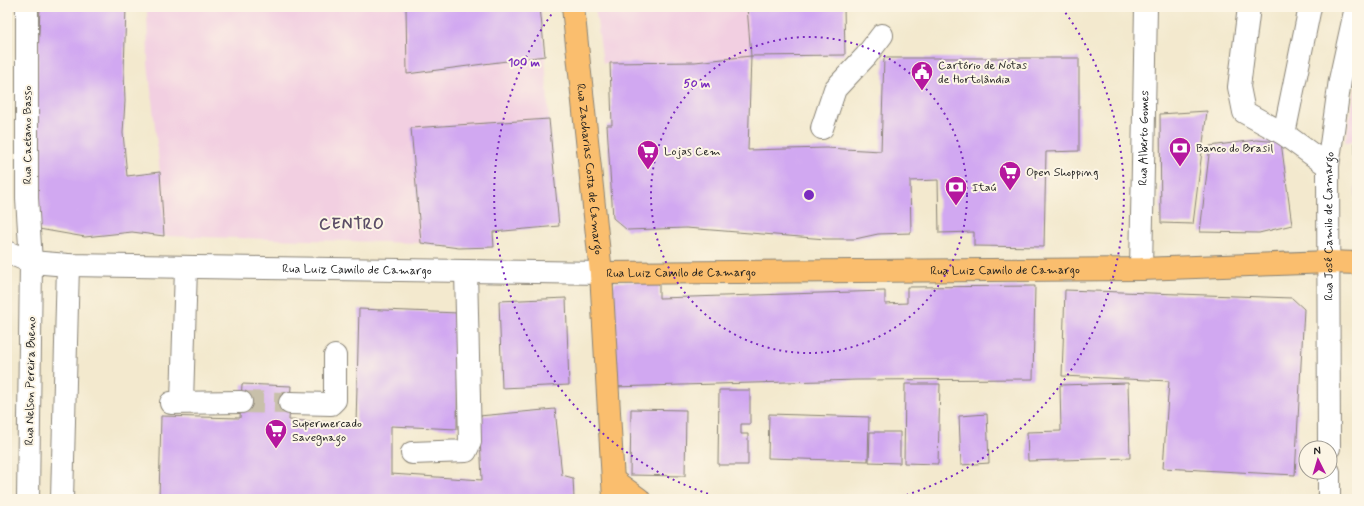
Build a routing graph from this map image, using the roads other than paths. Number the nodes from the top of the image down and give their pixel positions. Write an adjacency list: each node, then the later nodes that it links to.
1 (27, 7): 14 (street, Rua Caetano Basso)
2 (573, 7): 21 (main road, Rua Zacharias Costa de Camargo)
3 (1146, 7): 19 (street, Rua Alberto Gomes)
4 (1249, 7): 11 (street)
5 (1310, 7): 11 (street)
6 (1356, 7): 9 (street, Rua José Camilo de Camargo)
7 (882, 35): 10 (street)
8 (1357, 76): 9 (street)
9 (1338, 94): 12 (street, Rua José Camilo de Camargo)
10 (822, 128)
11 (1284, 134): 12 (street)
12 (1328, 166): 15 (street, Rua José Camilo de Camargo)
13 (7, 252): 14 (street, Rua Luiz Camilo de Camargo)
14 (31, 262): 17 (street, Rua Luiz Camilo de Camargo); 29 (street, Rua Nelson Pereira Bueno)
15 (1329, 262): 16 (main road, Rua Luiz Camilo de Camargo); 19 (main road, Rua Luiz Camilo de Camargo); 25 (street, Rua José Camilo de Camargo)
16 (1357, 262)
17 (68, 266): 18 (street, Rua Luiz Camilo de Camargo); 30 (street)
18 (186, 267): 20 (street, Rua Luiz Camilo de Camargo); 23 (street)
19 (1141, 269): 21 (main road, Rua Luiz Camilo de Camargo)
20 (466, 271): 21 (street, Rua Luiz Camilo de Camargo); 26 (street)
21 (600, 272): 28 (main road, Rua Zacharias Costa de Camargo)
22 (335, 356): 24 (street)
23 (241, 402)
24 (290, 403)
25 (1329, 440)
26 (412, 453)
27 (1329, 480): 32 (street)
28 (614, 489): 31 (main road)
29 (28, 499)
30 (62, 499)
31 (639, 499)
32 (1329, 499)

